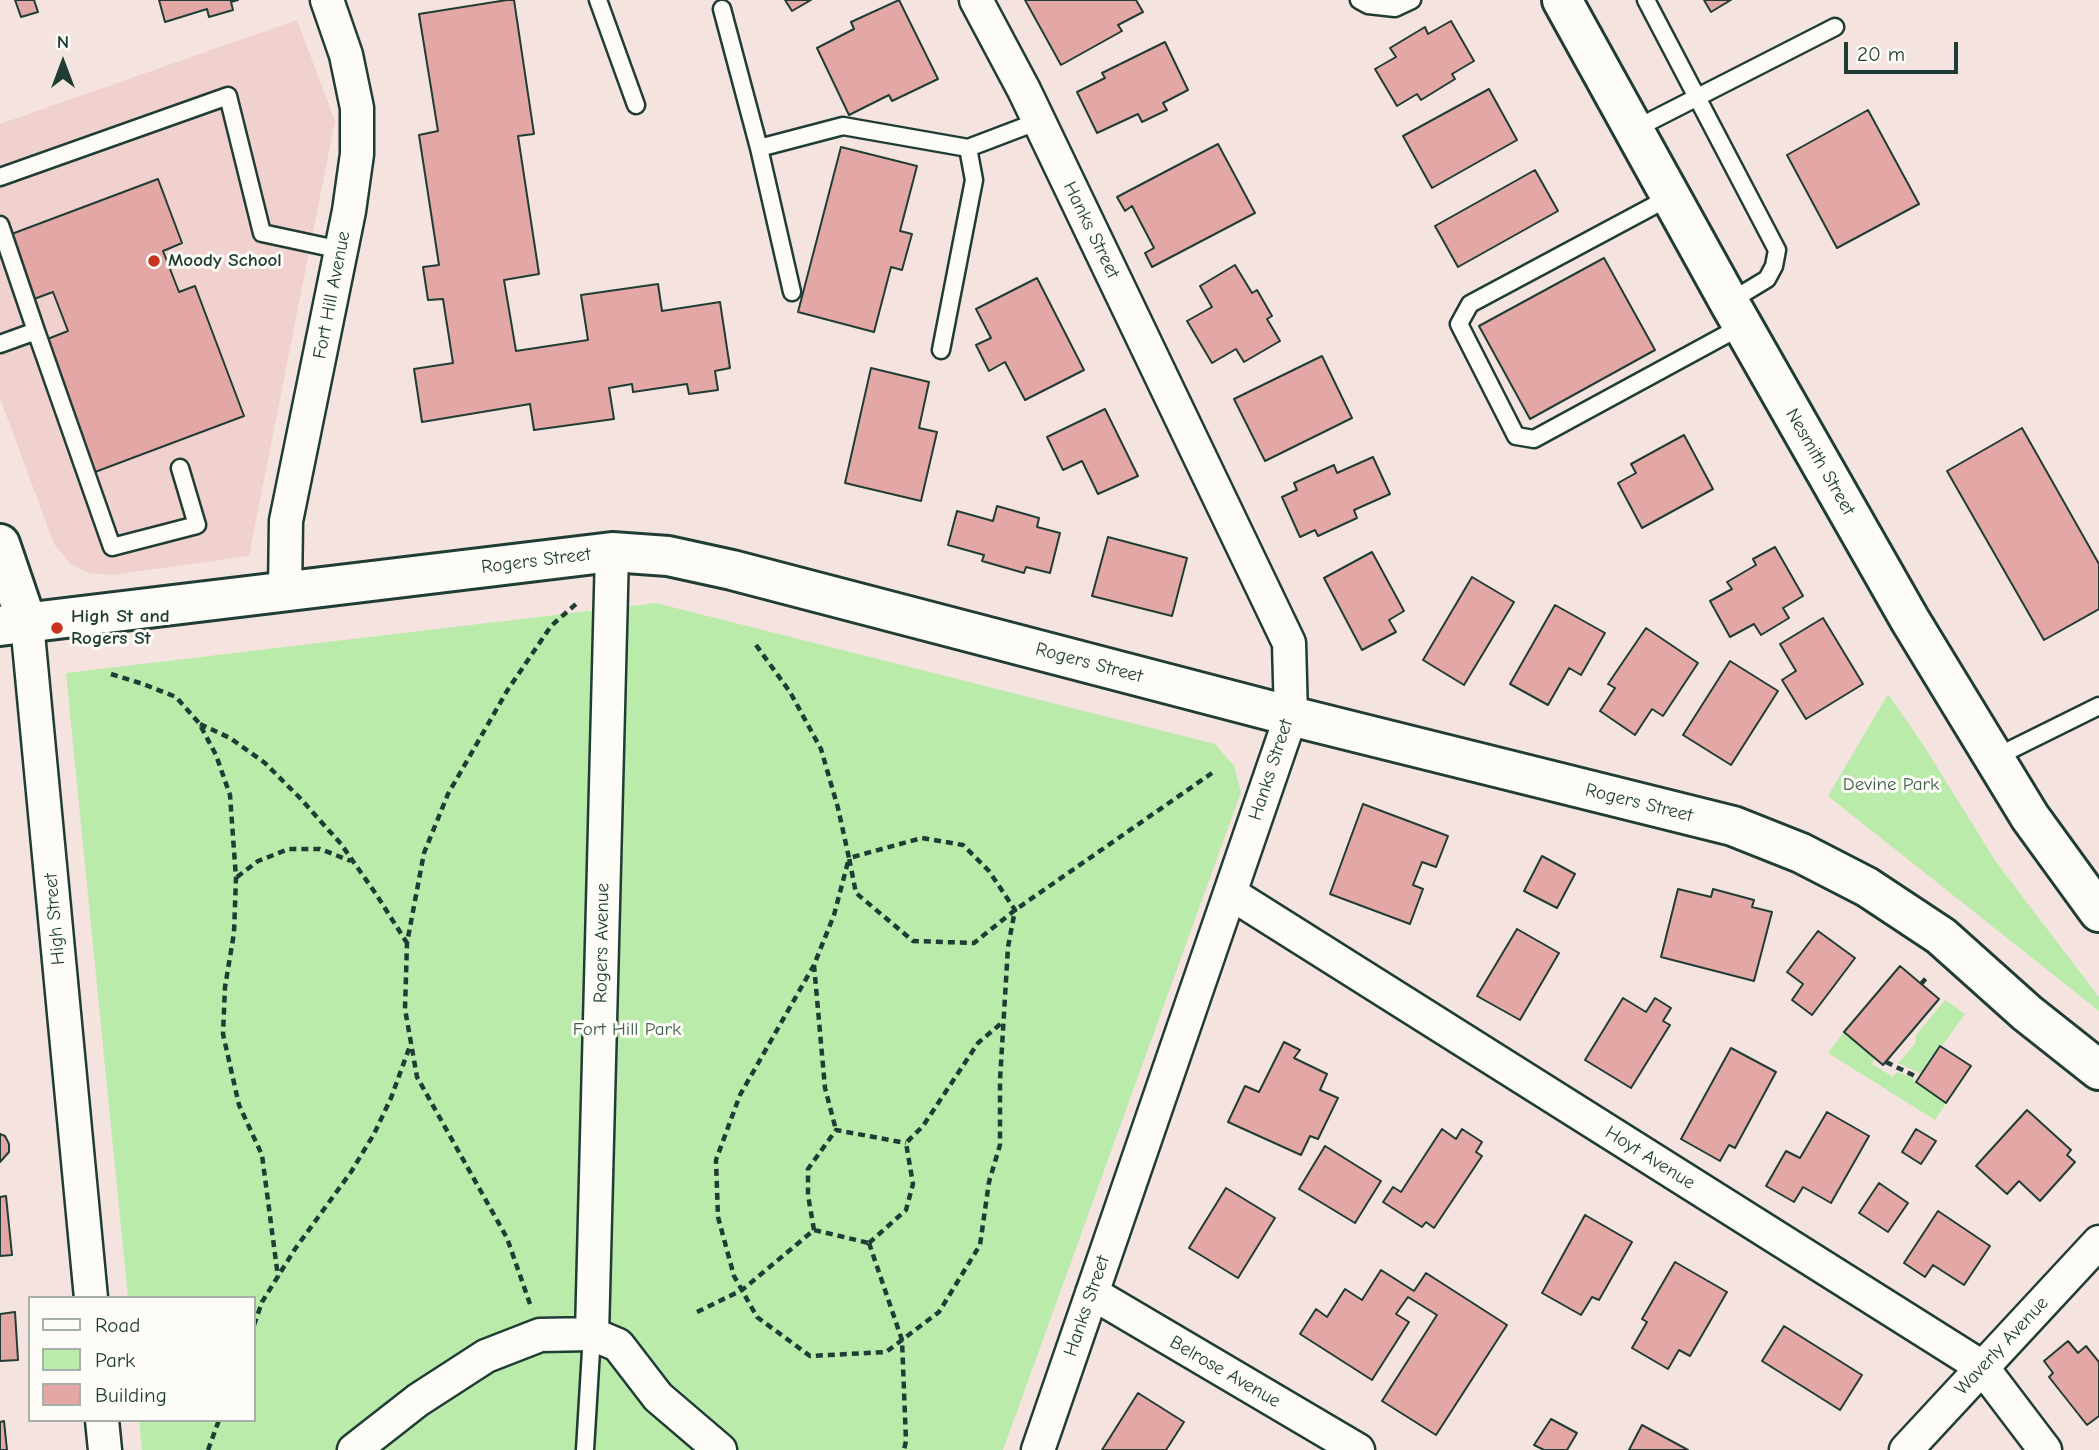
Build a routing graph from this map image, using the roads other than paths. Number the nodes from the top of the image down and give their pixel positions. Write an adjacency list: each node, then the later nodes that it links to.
1 (327, 0): 19 (street, Fort Hill Avenue)
2 (598, 0): 11 (lane)
3 (976, 0): 12 (street, Hanks Street)
4 (1359, 0): 5 (lane)
5 (1412, 0)
6 (1562, 0): 13 (street, Nesmith Street)
7 (1646, 0): 10 (lane)
8 (722, 9): 14 (lane)
9 (1835, 27): 10 (lane)
10 (1696, 98): 13 (lane); 21 (lane)
11 (636, 105)
12 (1039, 121): 15 (lane); 31 (street, Hanks Street)
13 (1633, 130): 17 (street, Nesmith Street)
14 (759, 148): 15 (lane); 20 (lane)
15 (968, 148): 24 (lane)
16 (0, 177): 19 (lane)
17 (1670, 197): 21 (street, Nesmith Street); 21 (lane)
18 (0, 225): 22 (lane)
19 (341, 250): 28 (street, Fort Hill Avenue)
20 (792, 292)
21 (1735, 314): 32 (street, Nesmith Street)
22 (36, 331): 23 (lane); 25 (lane)
23 (0, 344)
24 (941, 350)
25 (180, 468)
26 (0, 544): 29 (street, High Street)
27 (611, 552): 28 (street, Rogers Street); 31 (street, Rogers Street); 39 (street, Rogers Avenue)
28 (285, 592): 29 (street, Rogers Street)
29 (13, 624): 38 (street, High Street)
30 (2099, 706): 32 (lane)
31 (1291, 716): 33 (street, Hanks Street); 35 (street, Rogers Street)
32 (1994, 758): 34 (street, Nesmith Street)
33 (1230, 892): 37 (street, Hanks Street); 40 (street, Hoyt Avenue)
34 (2099, 912)
35 (2099, 1070)
36 (2099, 1242): 40 (street, Waverly Avenue)
37 (1092, 1293): 46 (street, Hanks Street); 47 (street, Belrose Avenue)
38 (91, 1296)
39 (592, 1334): 43 (street); 44 (lane); 45 (street)
40 (1982, 1367): 48 (street, Waverly Avenue); 49 (street, Hoyt Avenue)
41 (102, 1422): 42 (street)
42 (105, 1450)
43 (354, 1450)
44 (585, 1450)
45 (720, 1450)
46 (1038, 1450)
47 (1358, 1450)
48 (1906, 1450)
49 (2045, 1450)

